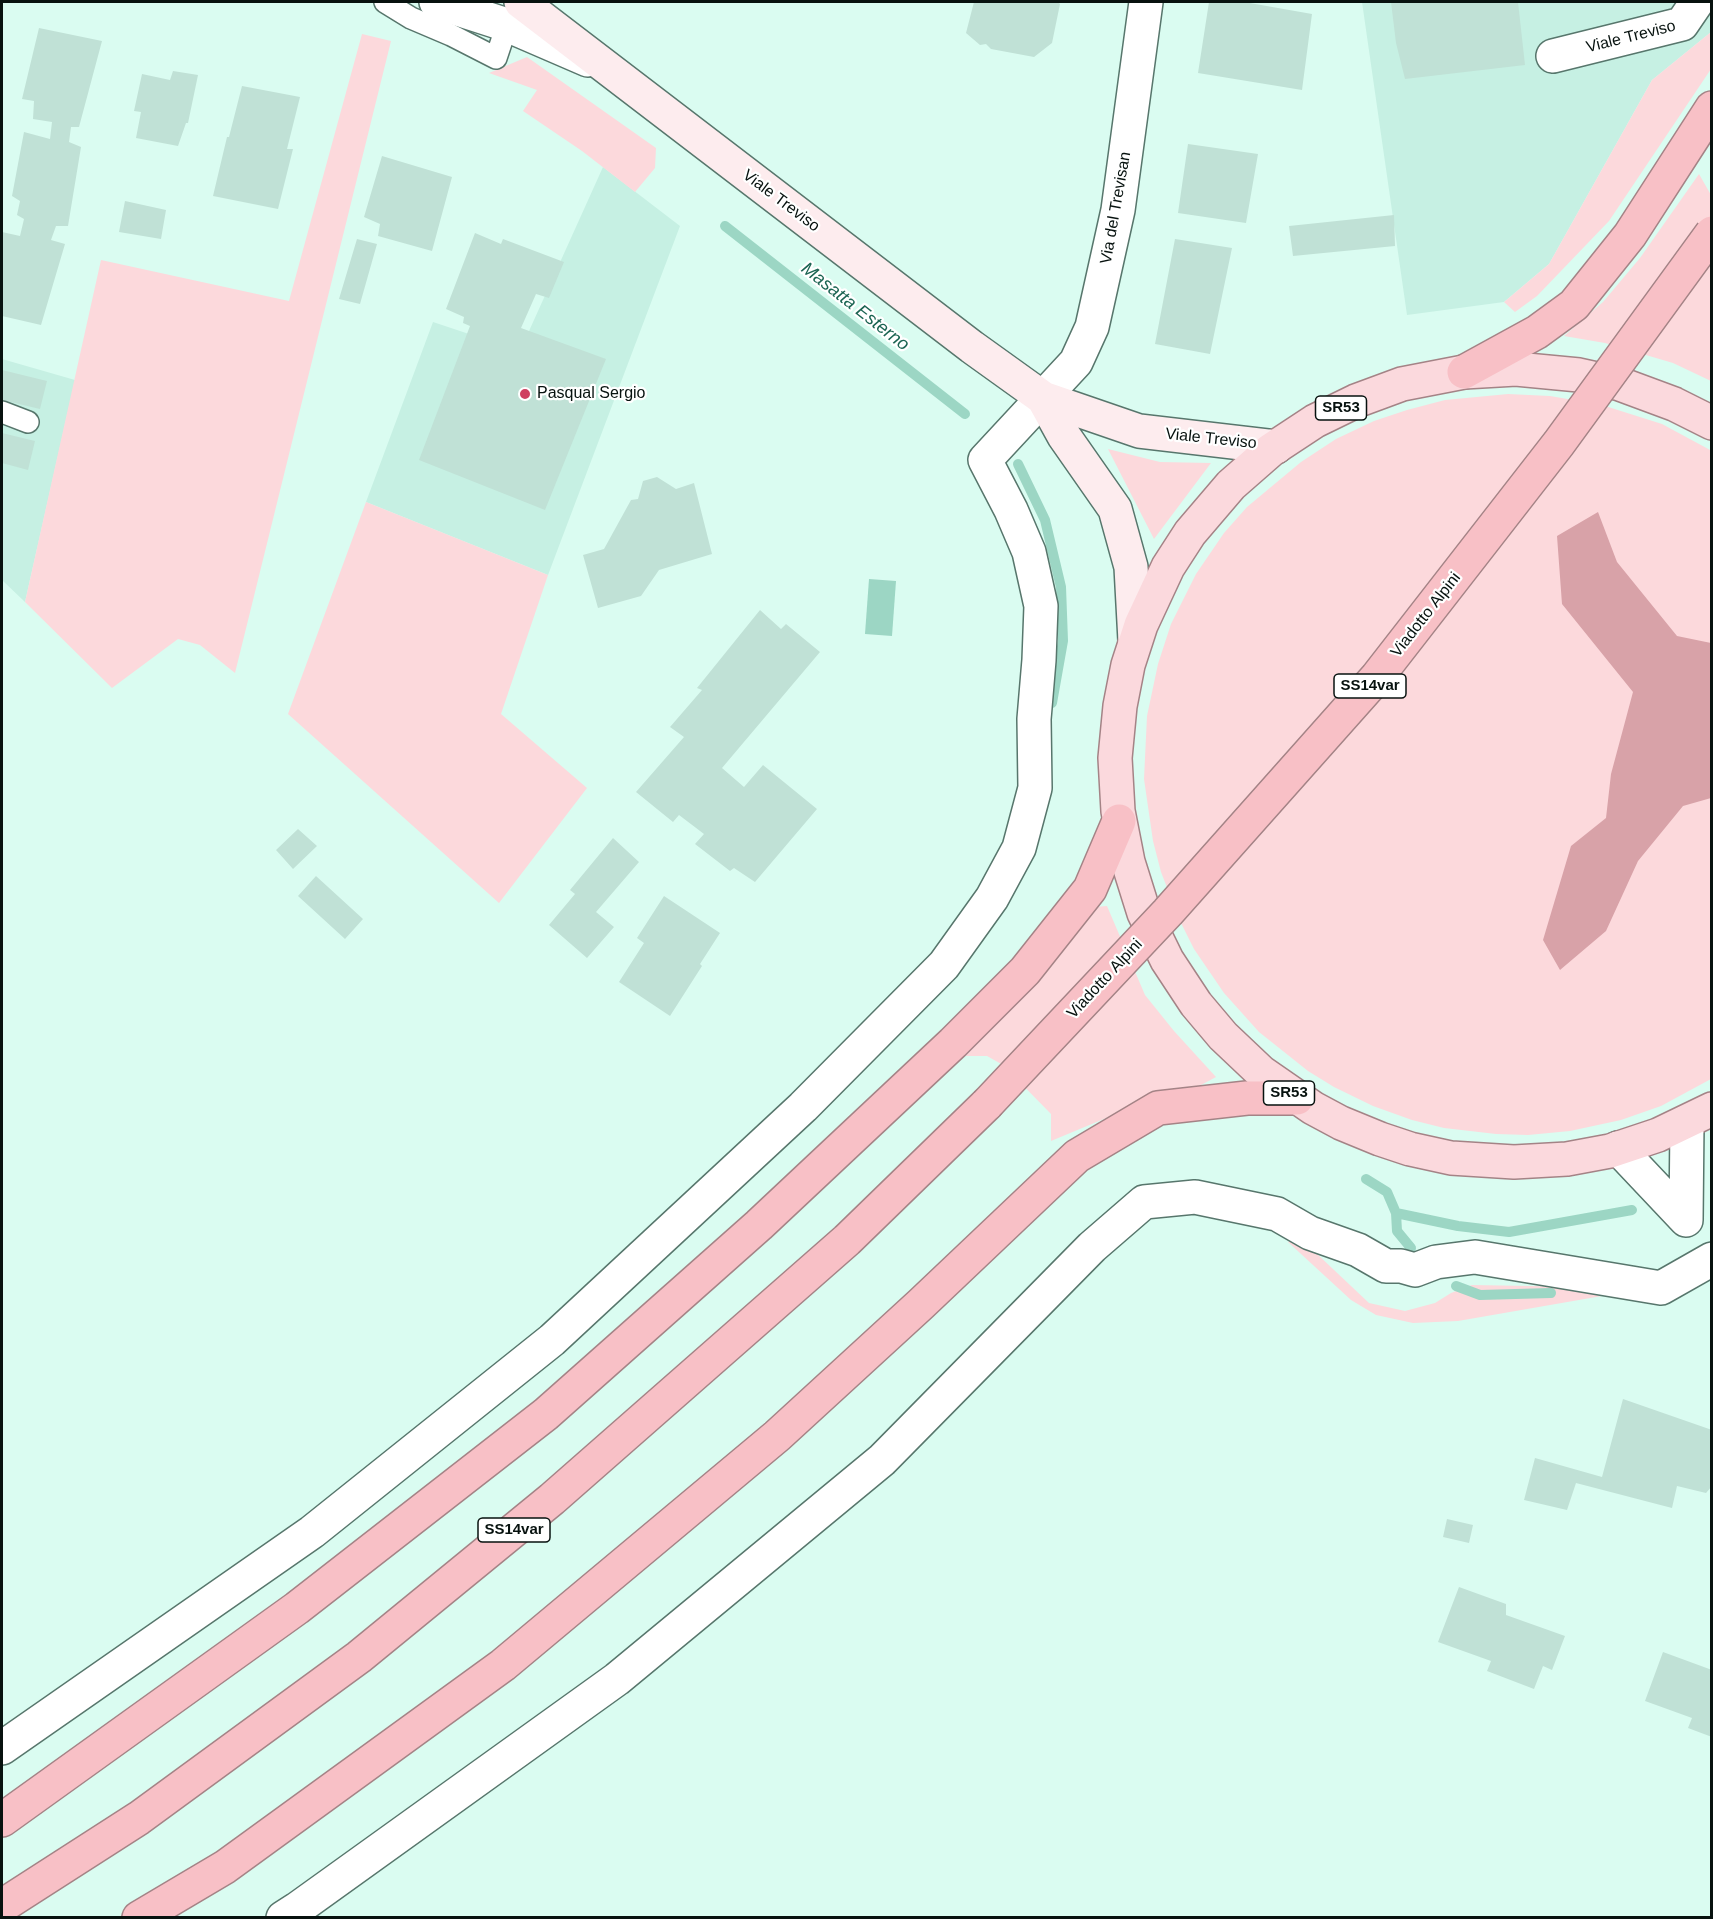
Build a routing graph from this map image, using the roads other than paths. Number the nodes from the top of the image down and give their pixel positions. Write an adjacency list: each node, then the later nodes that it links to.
1 (385, 2): 5 (lane)
2 (436, 2): 5 (street)
3 (1146, 2): 10 (street, Via del Trevisan)
4 (1697, 2): 6 (street, Viale Treviso)
5 (514, 13): 10 (main road, Viale Treviso / SR53)
6 (1553, 56)
7 (1712, 108): 9 (highway)
8 (1712, 233): 25 (highway, Viadotto Alpini / SS14var, bridge)
9 (1464, 372): 13 (main road, SR53); 14 (main road, SR53)
10 (1043, 398): 14 (main road, Viale Treviso / SR53); 15 (main road, Viale Treviso / SR53); 23 (street, Via del Trevisan)
11 (2, 412): 12 (lane)
12 (28, 422)
13 (1712, 423)
14 (1276, 447): 15 (main road, SR53)
15 (1135, 641): 16 (main road, SR53)
16 (1119, 821): 17 (main road, SR53); 24 (highway)
17 (1297, 1098): 19 (main road, SR53); 26 (highway)
18 (1699, 1116): 19 (main road, SR53); 20 (street)
19 (1618, 1148): 20 (street)
20 (1686, 1220): 21 (street)
21 (1712, 1247)
22 (1712, 1258): 27 (street)
23 (2, 1748)
24 (2, 1820)
25 (2, 1906)
26 (139, 1917)
27 (283, 1917)

